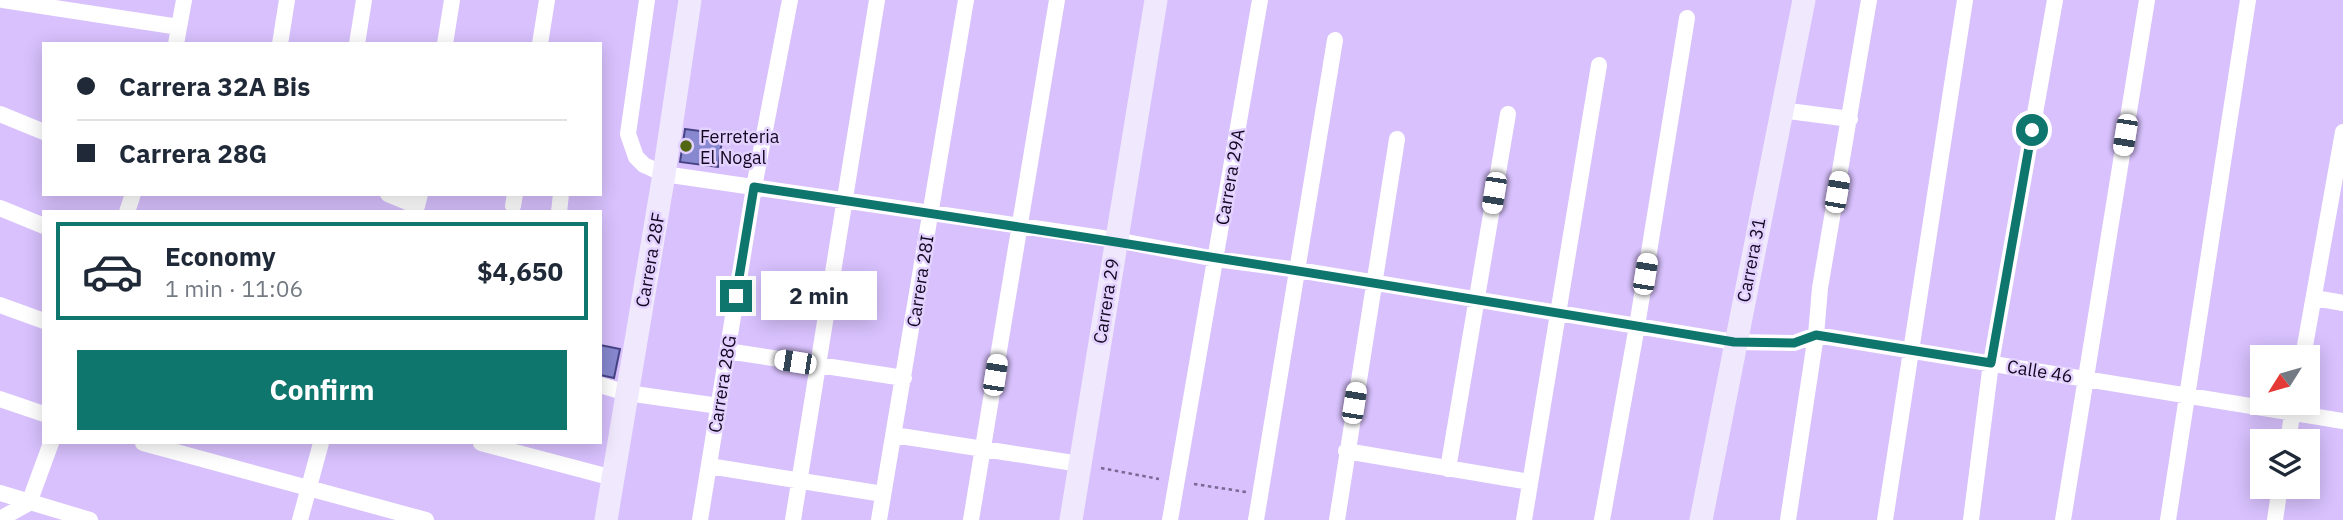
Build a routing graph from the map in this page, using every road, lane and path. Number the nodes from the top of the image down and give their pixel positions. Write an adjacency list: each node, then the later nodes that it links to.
1 (3, 0): 22 (street)
2 (184, 0): 22 (street)
3 (287, 0): 25 (street)
4 (364, 0): 26 (street)
5 (452, 0): 27 (street)
6 (547, 0): 28 (street)
7 (647, 0): 37 (street)
8 (690, 0): 37 (street, Carrera 28F)
9 (790, 0): 38 (street, Carrera 28G)
10 (877, 0): 41 (street)
11 (966, 0): 43 (street, Carrera 28I)
12 (1057, 0): 45 (street)
13 (1156, 0): 46 (street, Carrera 29)
14 (1260, 0): 47 (street, Carrera 29A)
15 (1804, 0): 30 (street, Carrera 31)
16 (1870, 0): 33 (street)
17 (1965, 0): 60 (street)
18 (2055, 0): 62 (street)
19 (2147, 0): 65 (street)
20 (2248, 0): 68 (street)
21 (1687, 18): 56 (street)
22 (179, 27): 24 (street)
23 (1335, 40): 48 (street)
24 (176, 42)
25 (280, 42)
26 (357, 42)
27 (445, 42)
28 (540, 42)
29 (1599, 65): 54 (street)
30 (1781, 110): 33 (street); 58 (street, Carrera 31)
31 (0, 114): 34 (street)
32 (1508, 114): 51 (street)
33 (1850, 119): 57 (street)
34 (42, 131)
35 (2343, 132): 50 (street)
36 (1397, 139): 49 (street)
37 (664, 174): 38 (street, Calle 46); 67 (street, Carrera 28F)
38 (754, 187): 41 (street, Calle 46); 61 (street, Carrera 28G)
39 (398, 196): 40 (street)
40 (418, 200)
41 (845, 200): 43 (street, Calle 46); 63 (street)
42 (0, 208): 44 (street)
43 (931, 212): 45 (street, Calle 46); 64 (street, Carrera 28I)
44 (42, 225)
45 (1020, 226): 46 (street, Calle 46); 80 (street)
46 (1116, 240): 47 (street, Calle 46); 82 (street, Carrera 29)
47 (1216, 259): 48 (street, Calle 46); 103 (street, Carrera 29A)
48 (1298, 270): 49 (street, Calle 46); 104 (street)
49 (1373, 283): 51 (street, Calle 46); 81 (street)
50 (2315, 298): 52 (street); 59 (street)
51 (1476, 299): 54 (street, Calle 46); 84 (street)
52 (2343, 303)
53 (0, 305): 55 (street)
54 (1558, 313): 56 (street, Calle 46); 87 (street)
55 (42, 320)
56 (1637, 326): 58 (street, Calle 46); 107 (street)
57 (1816, 335): 58 (street, Calle 46); 60 (street, Calle 46); 109 (street)
58 (1734, 342): 108 (street, Carrera 31)
59 (2305, 345)
60 (1911, 350): 62 (street, Calle 46); 110 (street)
61 (727, 351): 63 (street); 71 (street, Carrera 28G)
62 (1991, 363): 65 (street, Calle 46); 111 (street)
63 (818, 366): 64 (street); 86 (street)
64 (904, 378): 75 (street, Carrera 28I)
65 (2085, 379): 68 (street, Calle 46); 112 (street)
66 (602, 387): 67 (street)
67 (627, 393): 71 (street); 85 (street, Carrera 28F)
68 (2187, 396): 70 (street, Calle 46); 113 (street)
69 (0, 399): 72 (street)
70 (2250, 403)
71 (719, 405): 83 (street, Carrera 28G)
72 (42, 413)
73 (2320, 415): 74 (street, Calle 46)
74 (2343, 421)
75 (894, 435): 80 (street); 90 (street, Carrera 28I)
76 (51, 444): 92 (street)
77 (147, 444): 88 (street)
78 (321, 444): 88 (street)
79 (485, 444): 85 (street)
80 (983, 449): 82 (street); 101 (street)
81 (1346, 451): 84 (street); 105 (street)
82 (1080, 464): 102 (street, Carrera 29)
83 (709, 466): 86 (street); 98 (street, Carrera 28G)
84 (1448, 469): 87 (street)
85 (613, 478): 97 (street, Carrera 28F)
86 (799, 481): 90 (street); 99 (street)
87 (1530, 482): 106 (street)
88 (309, 489): 95 (street); 96 (street)
89 (0, 493): 92 (street)
90 (883, 494): 100 (street, Carrera 28I)
91 (2278, 499): 114 (street)
92 (29, 503): 93 (street); 94 (street)
93 (0, 519)
94 (90, 520)
95 (300, 520)
96 (426, 520)
97 (606, 520)
98 (700, 520)
99 (793, 520)
100 (879, 520)
101 (971, 520)
102 (1071, 520)
103 (1170, 520)
104 (1256, 520)
105 (1337, 520)
106 (1524, 520)
107 (1602, 520)
108 (1701, 520)
109 (1788, 520)
110 (1885, 520)
111 (1970, 520)
112 (2063, 520)
113 (2168, 520)
114 (2275, 520)

